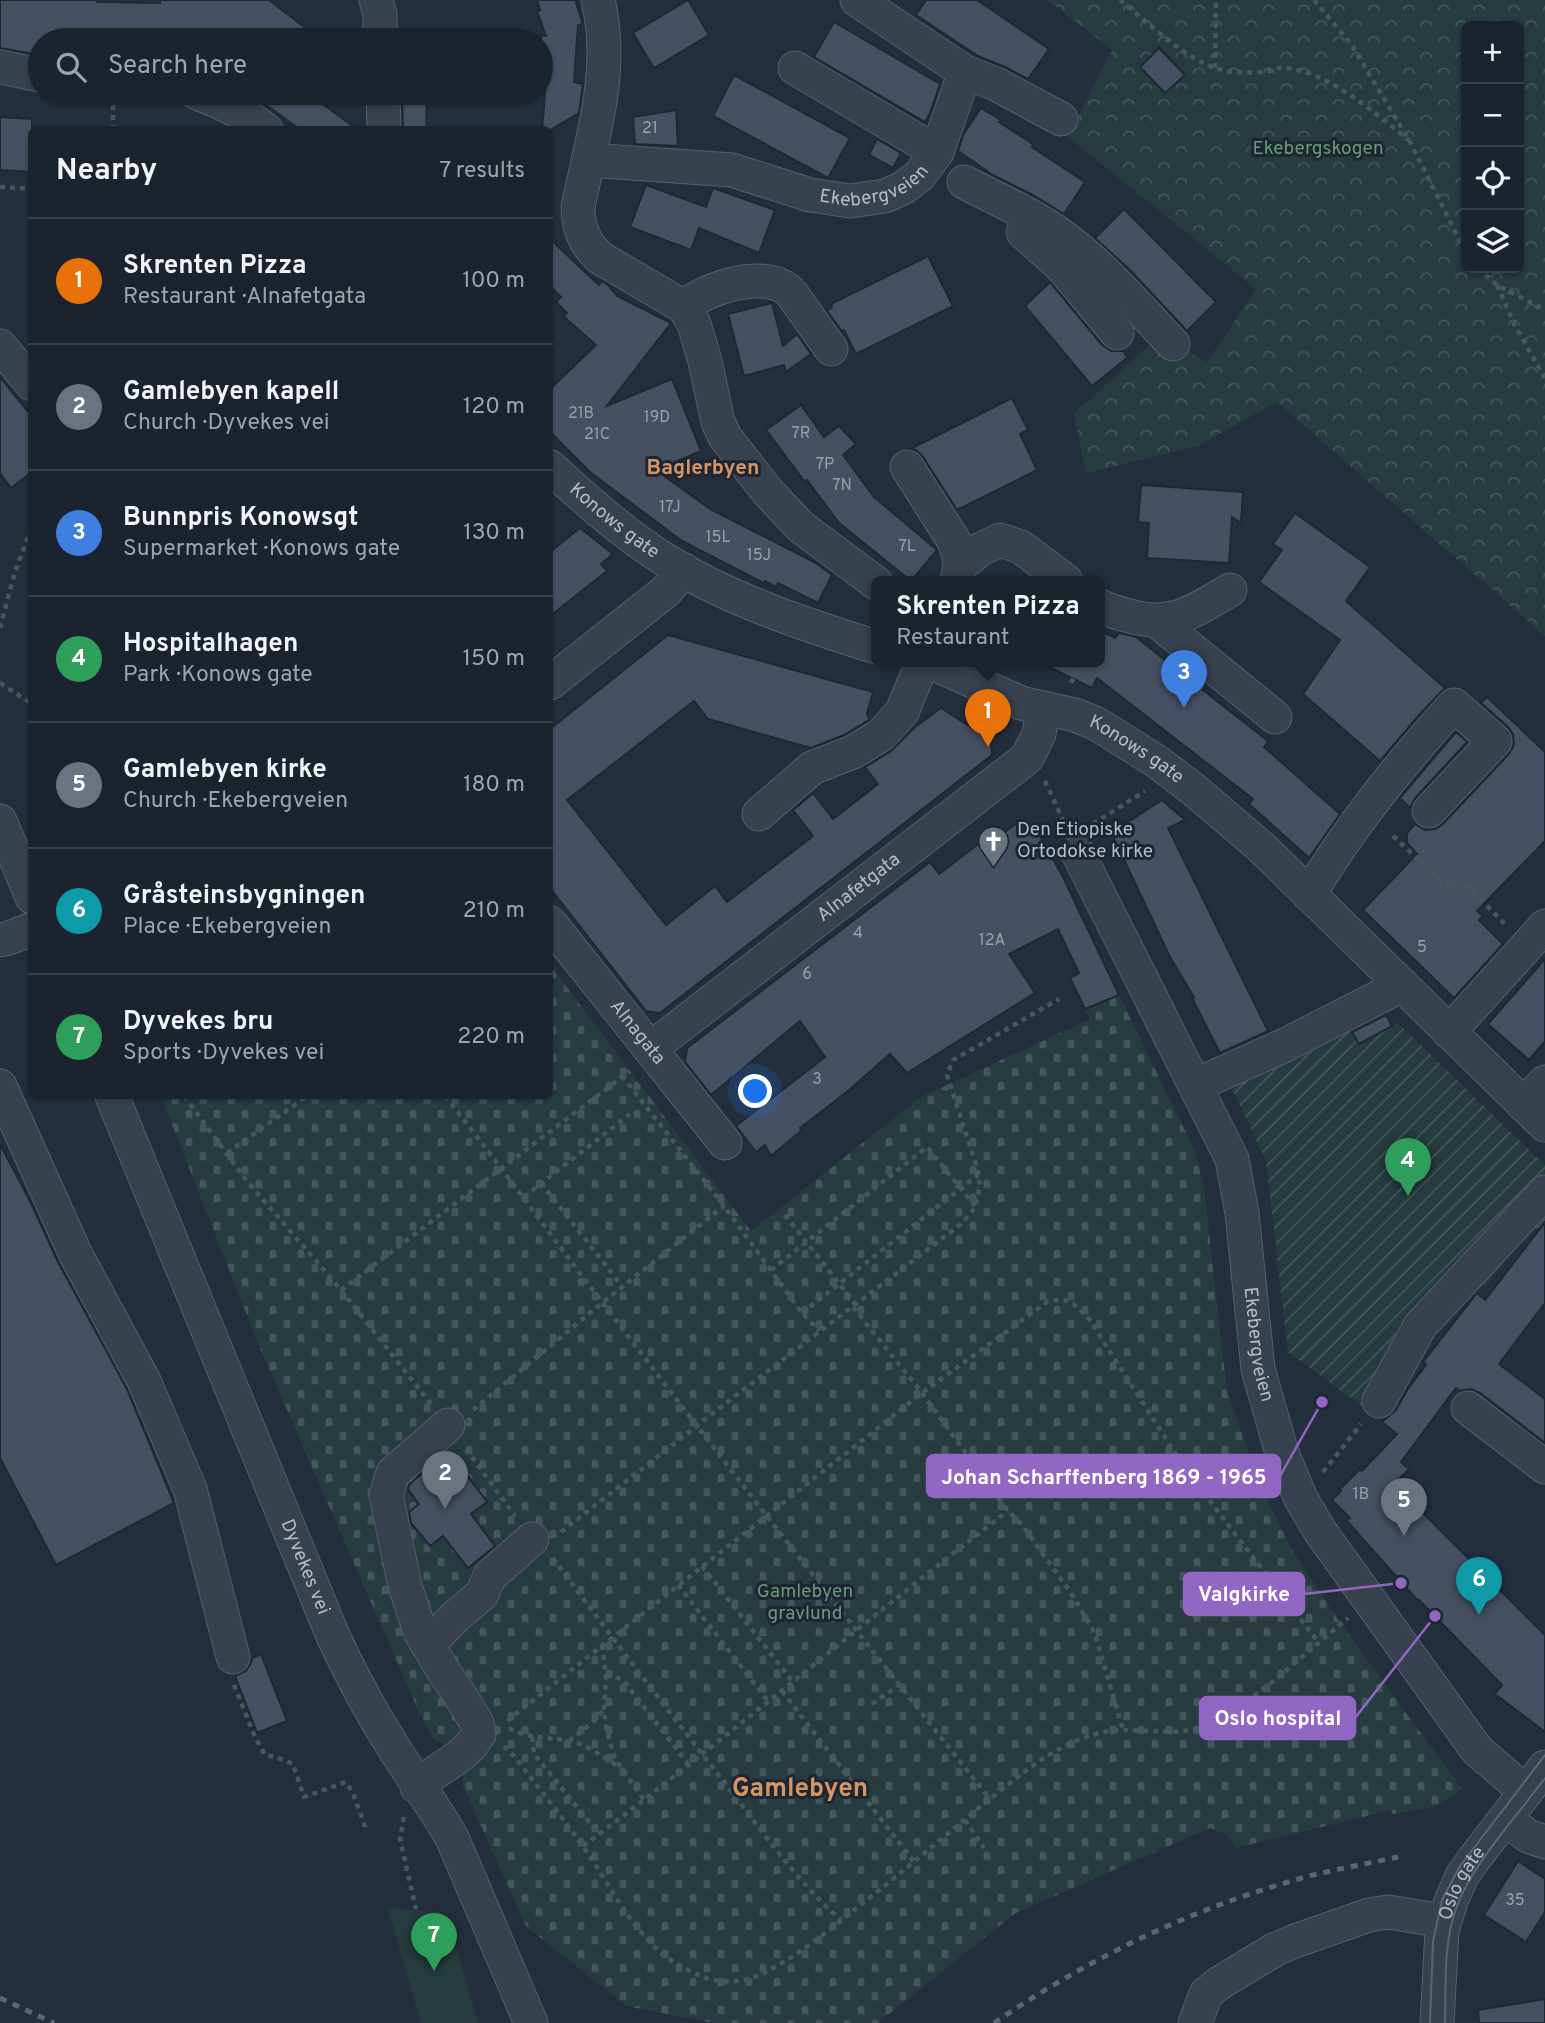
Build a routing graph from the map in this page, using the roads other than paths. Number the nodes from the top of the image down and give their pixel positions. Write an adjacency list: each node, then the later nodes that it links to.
1 (376, 0): 4 (street)
2 (598, 0): 17 (street)
3 (857, 0): 7 (street)
4 (380, 28)
5 (0, 67): 8 (street)
6 (795, 68): 16 (street)
7 (965, 72): 13 (street); 16 (street, Ekebergveien)
8 (28, 73)
9 (28, 87): 10 (street)
10 (0, 89)
11 (225, 105): 14 (street)
12 (383, 105): 15 (street)
13 (1061, 120)
14 (260, 126)
15 (384, 126)
16 (933, 157): 17 (street, Ekebergveien); 18 (street)
17 (588, 160): 19 (street)
18 (964, 181): 20 (street); 21 (street)
19 (684, 307): 23 (street); 30 (street)
20 (1118, 333)
21 (1173, 344)
22 (0, 346): 24 (street)
23 (831, 349)
24 (28, 379)
25 (907, 467): 28 (street)
26 (553, 470): 27 (street, Konows gate)
27 (684, 570): 34 (street, Konows gate); 37 (street)
28 (959, 573): 29 (street)
29 (1059, 576)
30 (871, 579)
31 (1230, 590): 33 (street)
32 (1105, 608): 33 (street)
33 (1158, 622): 39 (street)
34 (871, 645)
35 (934, 667): 41 (street)
36 (945, 667): 38 (street, Konows gate)
37 (553, 681)
38 (1043, 708): 45 (street, Konows gate); 52 (street, Alnafetgata)
39 (1275, 717)
40 (1429, 811): 45 (street)
41 (759, 814)
42 (0, 821): 44 (street)
43 (1078, 853): 53 (street, Ekebergveien)
44 (28, 888)
45 (1309, 895): 50 (street, Konows gate)
46 (553, 927): 52 (street, Alnagata)
47 (28, 931): 49 (street)
48 (1536, 936): 51 (street)
49 (0, 940)
50 (1401, 985): 51 (street, Konows gate); 53 (street)
51 (1449, 1032): 56 (street, Konows gate)
52 (651, 1051): 57 (street, Alnagata)
53 (1196, 1085): 66 (street, Ekebergveien)
54 (0, 1086): 65 (street)
55 (113, 1099): 67 (street, Dyvekes vei)
56 (1538, 1104)
57 (724, 1143)
58 (1545, 1192): 59 (street)
59 (1379, 1401)
60 (1468, 1408): 62 (street)
61 (459, 1418): 64 (street)
62 (1545, 1467)
63 (546, 1544): 64 (street)
64 (428, 1645): 67 (street)
65 (233, 1657)
66 (1535, 1779): 68 (street, Oslo gate)
67 (417, 1786): 71 (street, Dyvekes vei)
68 (1505, 1819): 69 (street); 70 (street, Oslo gate)
69 (1545, 1842)
70 (1444, 1921): 72 (street); 73 (street, Oslo gate)
71 (531, 2023)
72 (1195, 2023)
73 (1437, 2023)

